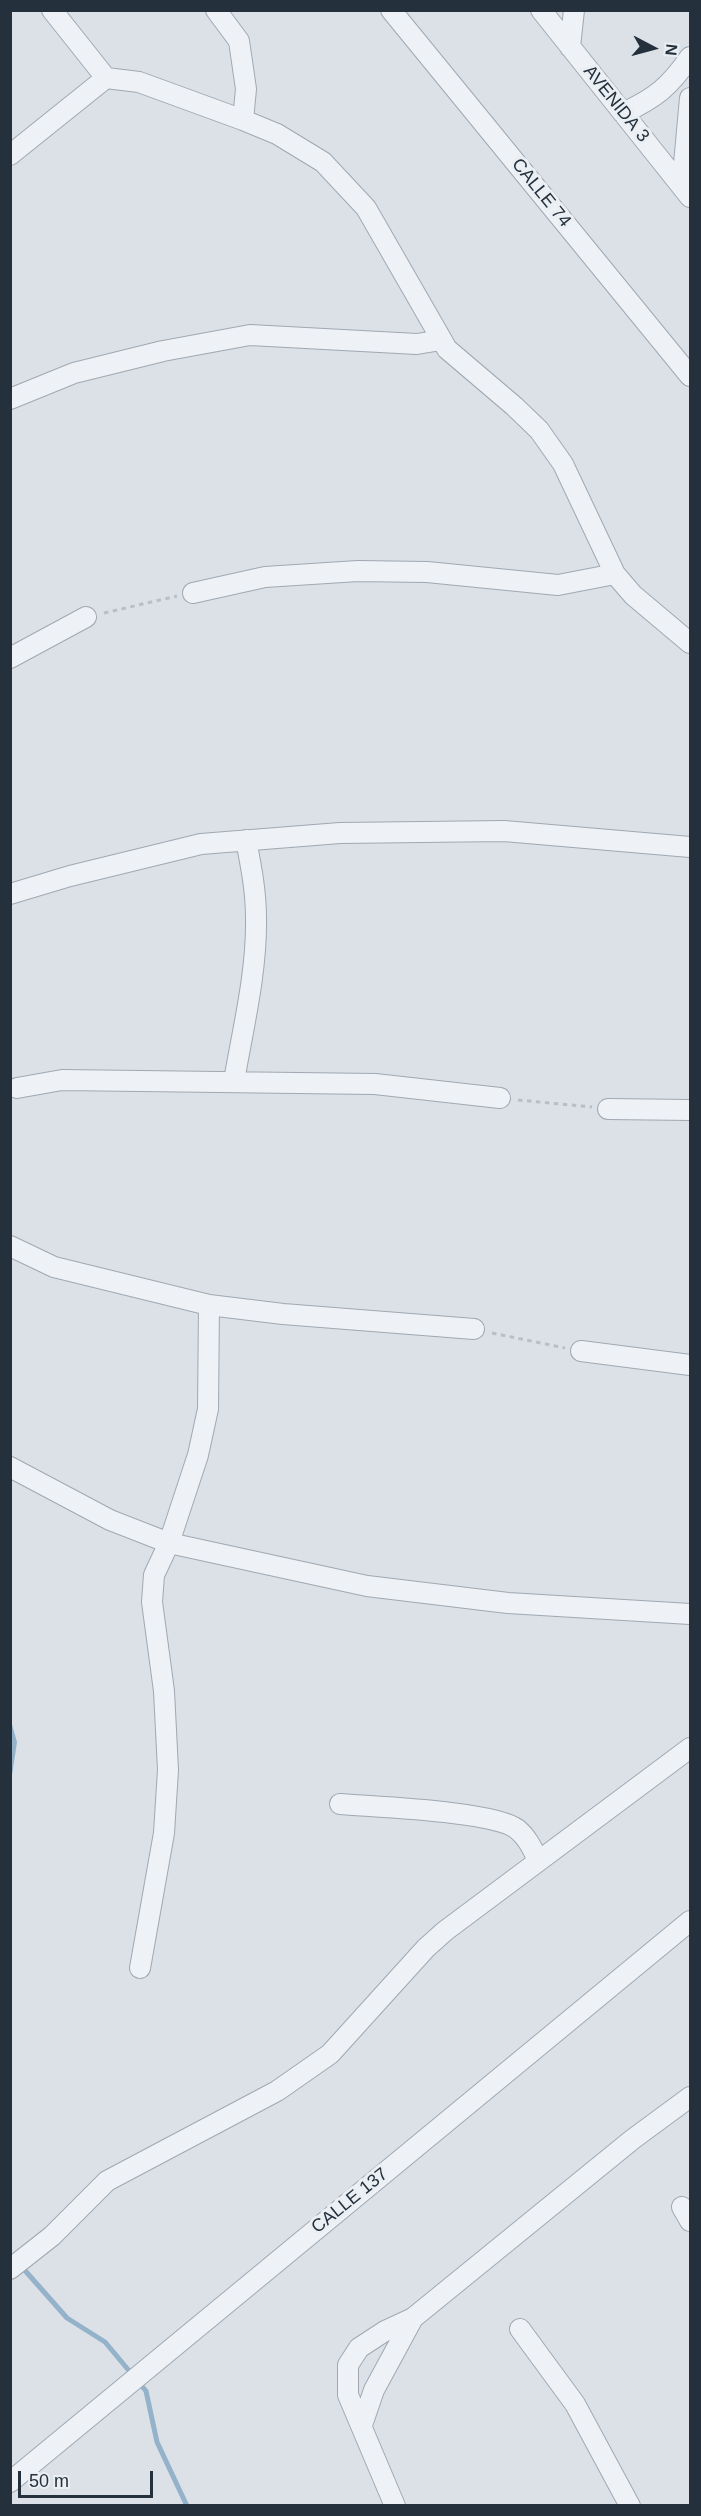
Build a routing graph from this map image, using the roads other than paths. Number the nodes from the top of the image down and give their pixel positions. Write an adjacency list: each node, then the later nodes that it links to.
1 (52, 10): 8 (street)
2 (216, 10): 11 (street)
3 (391, 10): 15 (street, CALLE 74)
4 (541, 10): 6 (street, AVENIDA 3)
5 (574, 10): 6 (street)
6 (570, 47): 10 (street, AVENIDA 3)
7 (690, 57): 10 (street)
8 (106, 78): 11 (street); 12 (street)
9 (690, 98): 13 (street)
10 (623, 113): 13 (street, AVENIDA 3)
11 (243, 120): 14 (street)
12 (10, 155)
13 (686, 191)
14 (441, 340): 16 (street); 17 (street)
15 (690, 376)
16 (10, 399)
17 (615, 574): 18 (street); 20 (street)
18 (193, 593)
19 (86, 617): 21 (street)
20 (690, 643)
21 (10, 658)
22 (246, 840): 23 (street); 24 (street); 25 (street)
23 (690, 848)
24 (10, 894)
25 (234, 1081): 26 (street); 27 (street)
26 (17, 1088)
27 (500, 1098)
28 (608, 1109): 29 (street)
29 (690, 1110)
30 (10, 1246): 31 (street)
31 (209, 1305): 32 (street); 36 (street)
32 (474, 1329)
33 (581, 1351): 34 (street)
34 (690, 1365)
35 (10, 1467): 36 (street)
36 (168, 1543): 37 (street); 42 (street)
37 (690, 1614)
38 (690, 1748): 40 (street)
39 (340, 1804): 40 (street)
40 (538, 1860): 44 (street)
41 (690, 1921): 48 (street, CALLE 137)
42 (140, 1968)
43 (690, 2097): 45 (street)
44 (11, 2269)
45 (413, 2318): 47 (street); 47 (street)
46 (520, 2329): 50 (street)
47 (362, 2425): 49 (street)
48 (10, 2482)
49 (395, 2505)
50 (630, 2505)

